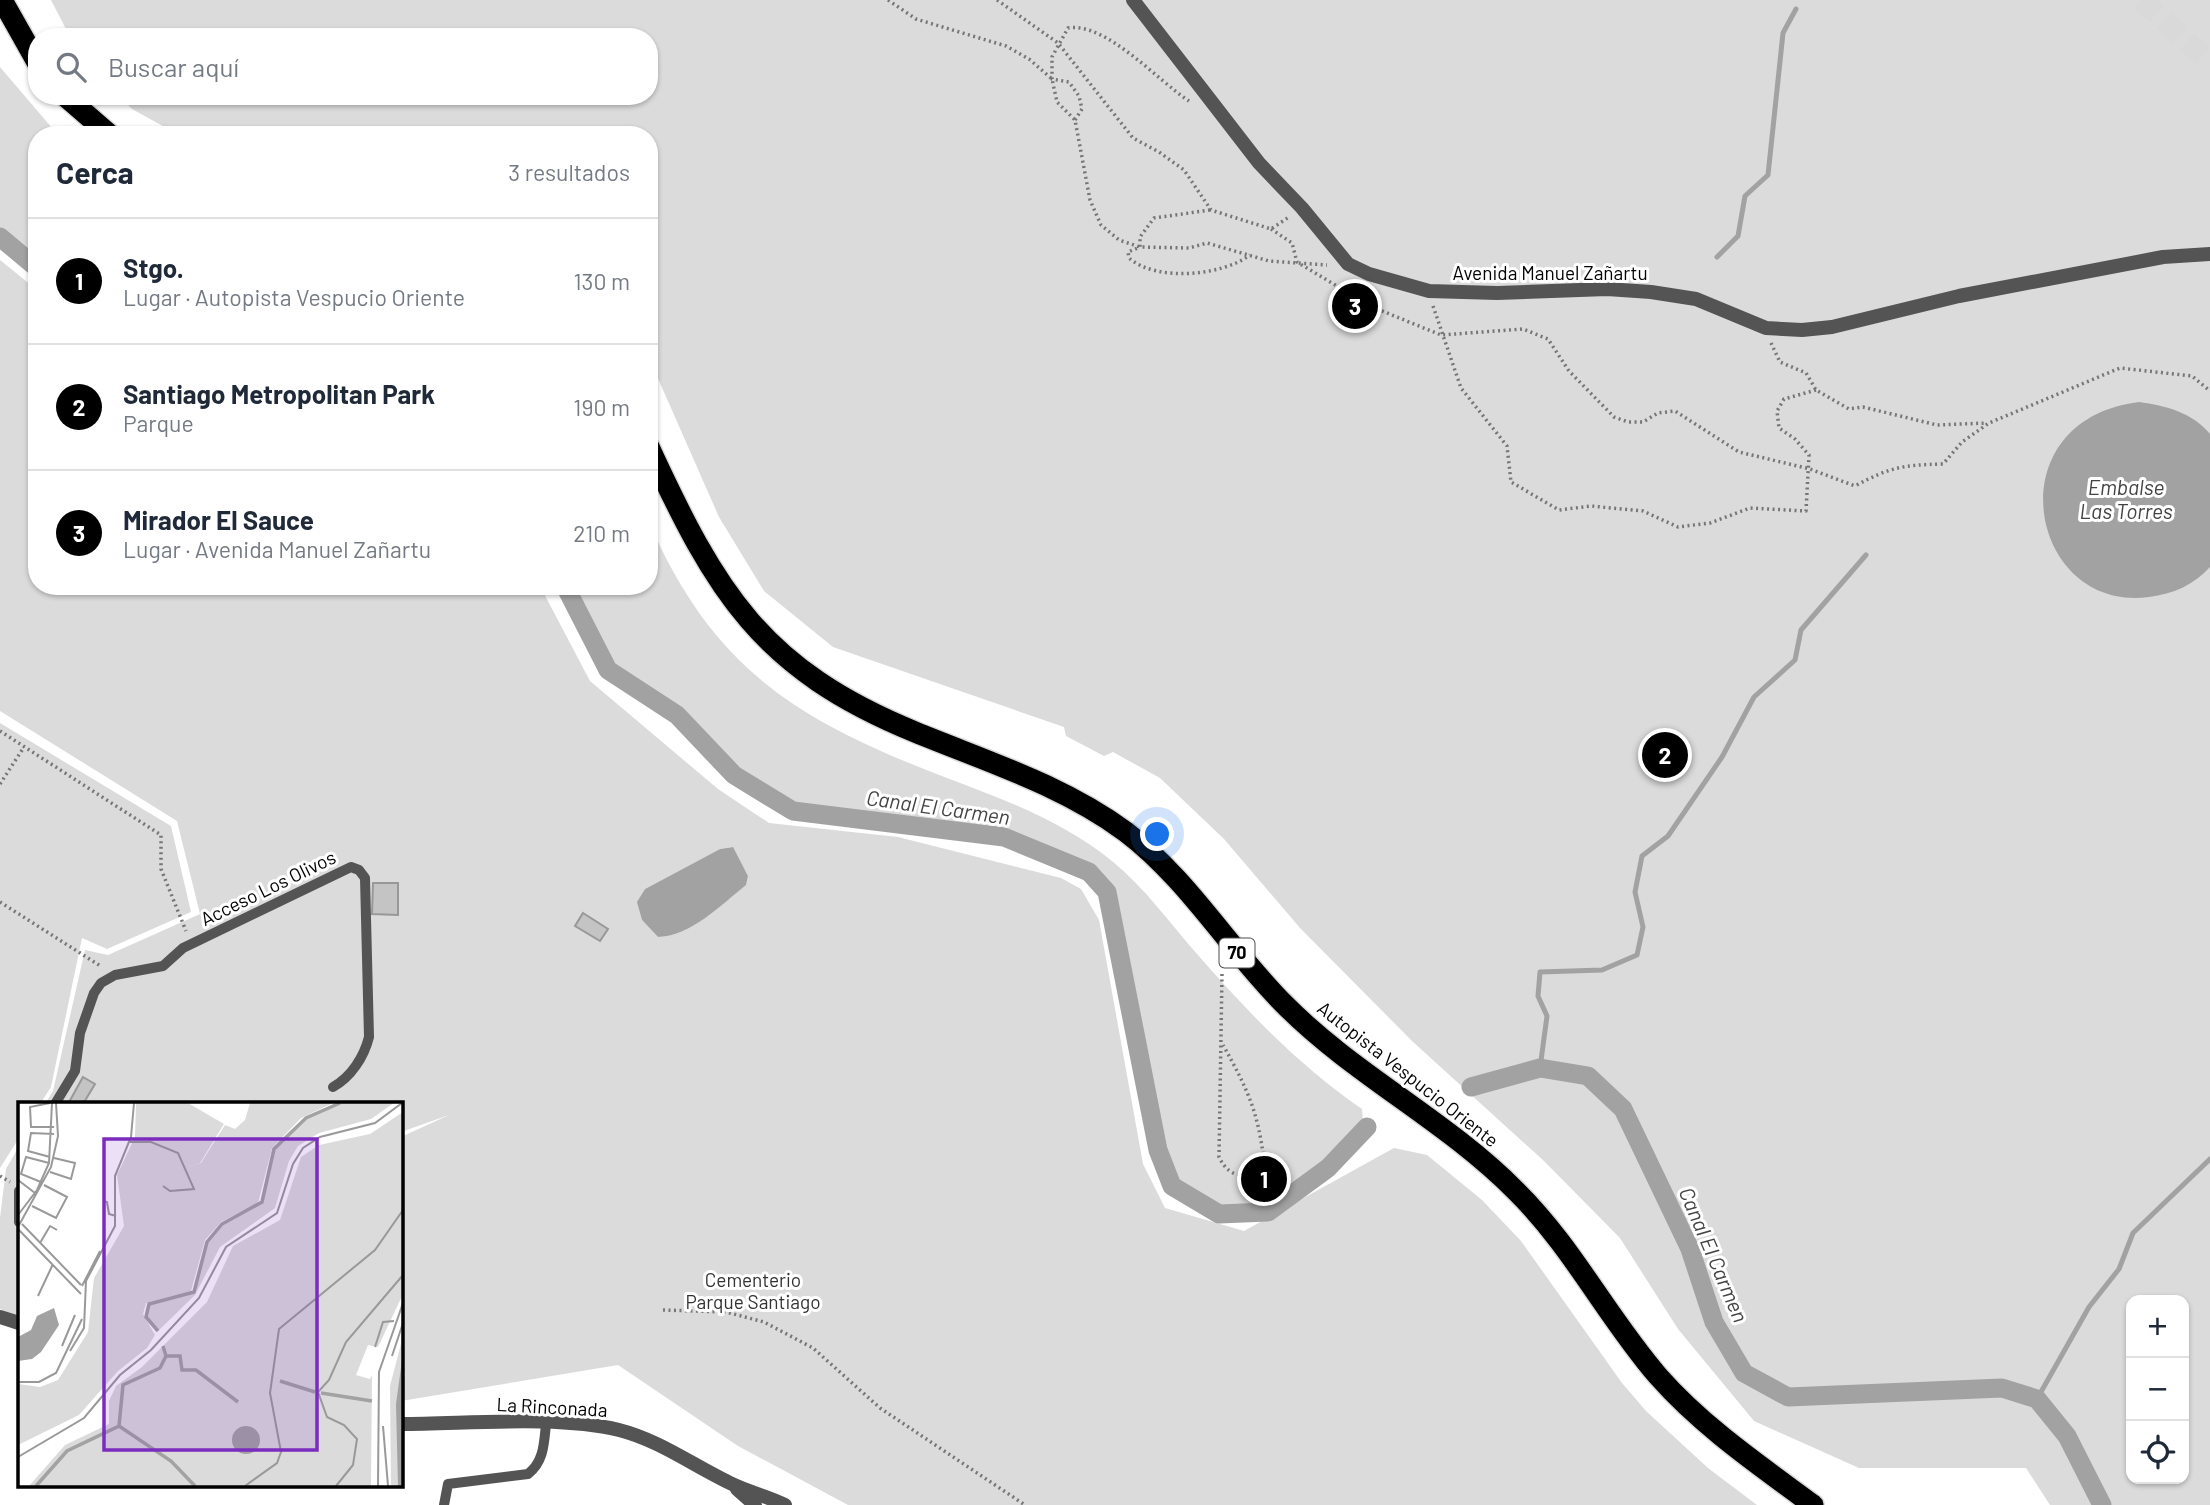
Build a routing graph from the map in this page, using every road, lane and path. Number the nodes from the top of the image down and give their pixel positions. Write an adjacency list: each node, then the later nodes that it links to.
1 (2, 0): 6 (highway)
2 (888, 0): 7 (path)
3 (996, 0): 5 (path)
4 (1133, 0): 9 (street, Avenida Manuel Zañartu)
5 (1058, 43): 7 (path); 9 (path); 13 (path)
6 (28, 46)
7 (1052, 79): 10 (path); 10 (path)
8 (75, 105): 11 (highway)
9 (1221, 111): 12 (street, Avenida Manuel Zañartu)
10 (1075, 120): 15 (path)
11 (100, 126)
12 (1302, 208): 14 (path); 19 (street, Avenida Manuel Zañartu)
13 (1211, 210): 14 (path); 15 (path)
14 (1271, 229): 18 (path)
15 (1140, 247): 17 (path); 17 (path)
16 (2210, 254): 21 (street, Avenida Manuel Zañartu)
17 (1250, 255): 18 (path)
18 (1297, 262): 19 (path); 22 (path)
19 (1348, 264): 20 (street, Avenida Manuel Zañartu)
20 (1429, 291): 21 (street, Avenida Manuel Zañartu); 22 (path)
21 (1766, 328): 23 (path)
22 (1441, 335): 27 (path); 27 (path)
23 (1816, 390): 25 (path); 27 (path)
24 (2210, 391): 25 (path)
25 (1989, 423): 27 (path)
26 (658, 465): 48 (highway, Autopista Vespucio Oriente / 70)
27 (1810, 469)
28 (0, 732): 29 (path)
29 (24, 747): 30 (path); 32 (path)
30 (0, 784)
31 (0, 902): 34 (path)
32 (191, 944): 34 (lane, Acceso Los Olivos); 36 (lane, Acceso Los Olivos)
33 (1222, 974): 35 (path)
34 (115, 975): 37 (lane)
35 (1223, 1045): 35 (path)
36 (333, 1087)
37 (56, 1102)
38 (663, 1310): 47 (path)
39 (0, 1317): 40 (street)
40 (18, 1324)
41 (402, 1424): 42 (street, La Rinconada)
42 (545, 1424): 43 (street, La Rinconada); 44 (lane)
43 (731, 1484): 45 (street, La Rinconada); 46 (street, La Rinconada)
44 (444, 1505)
45 (755, 1505)
46 (785, 1505)
47 (1025, 1505)
48 (1813, 1505)

